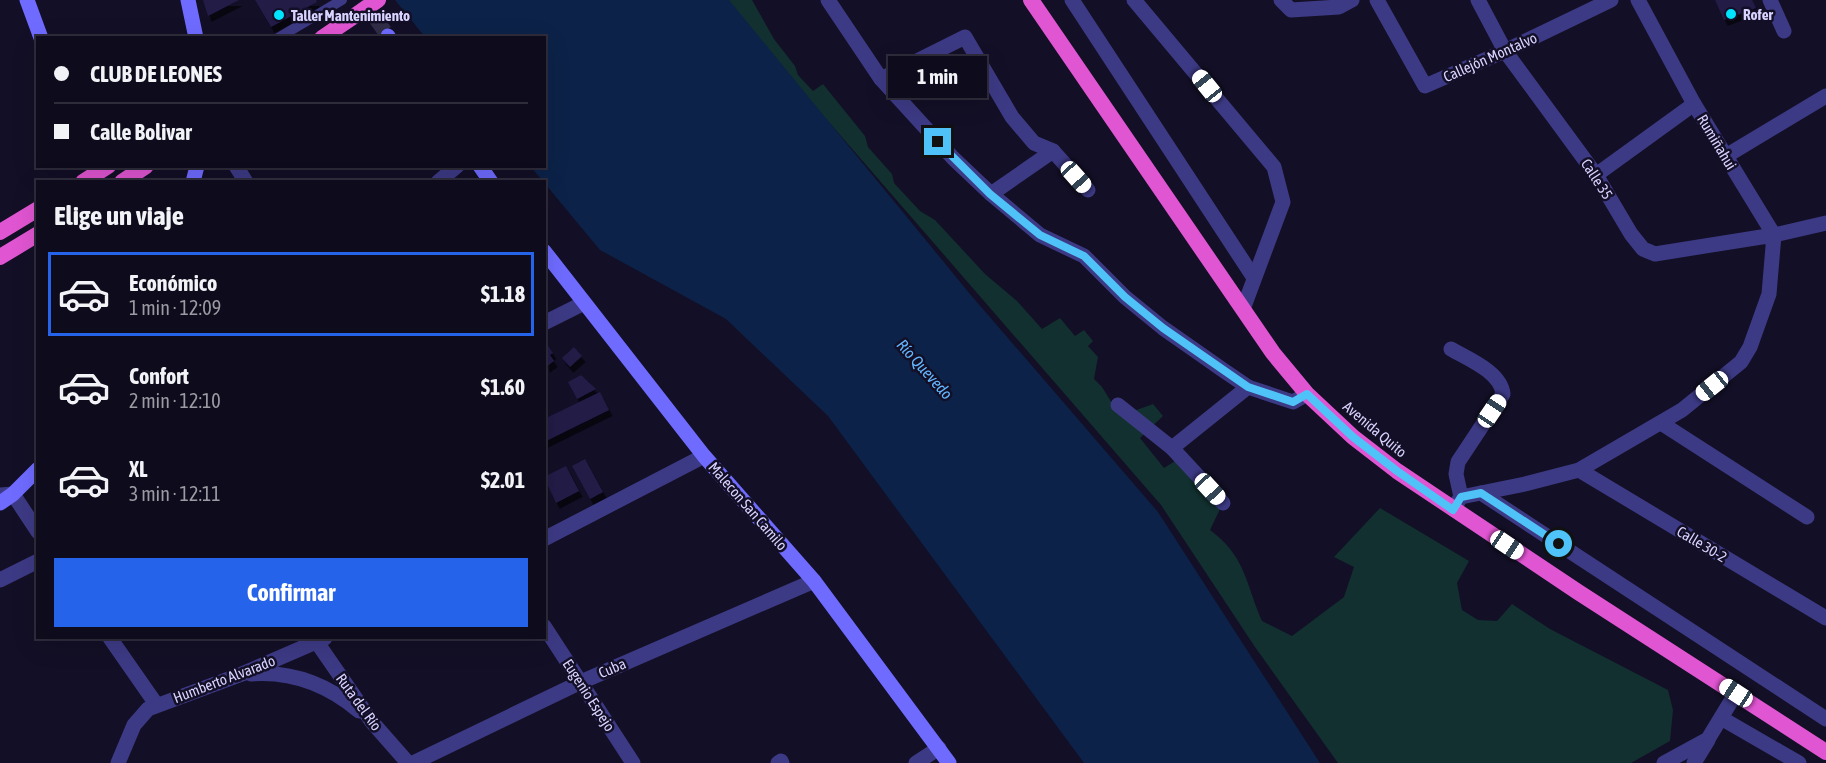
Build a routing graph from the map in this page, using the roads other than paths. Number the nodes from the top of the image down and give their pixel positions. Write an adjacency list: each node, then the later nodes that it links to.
1 (27, 0): 18 (main road)
2 (188, 0): 19 (main road)
3 (342, 0): 20 (street)
4 (378, 0): 17 (highway)
5 (828, 0): 22 (street)
6 (1031, 0): 43 (highway, Avenida Quito)
7 (1072, 0): 41 (street)
8 (1134, 0): 41 (street)
9 (1281, 0): 10 (street)
10 (1352, 0)
11 (1377, 0): 21 (street, Callejón Montalvo)
12 (1478, 0): 21 (street, Calle 35)
13 (1611, 0): 21 (street, Callejón Montalvo)
14 (1638, 0): 24 (street, Rumiñahui)
15 (1770, 0): 16 (street)
16 (1784, 31)
17 (326, 35)
18 (40, 36)
19 (196, 36)
20 (281, 36)
21 (1505, 51): 29 (street, Calle 35)
22 (880, 79): 25 (street); 33 (street)
23 (1826, 96): 26 (street)
24 (1694, 104): 26 (street, Rumiñahui); 29 (street)
25 (1053, 151): 32 (street); 33 (street)
26 (1726, 156): 38 (street, Rumiñahui)
27 (143, 168): 30 (highway)
28 (455, 168): 31 (street)
29 (1596, 175): 38 (street, Calle 35)
30 (125, 180)
31 (440, 180)
32 (1088, 190)
33 (990, 194): 46 (street)
34 (36, 210): 36 (highway)
35 (1826, 223): 38 (street)
36 (0, 232)
37 (36, 235): 40 (highway)
38 (1774, 235): 49 (street)
39 (546, 254): 42 (main road, Malecon San Camilo)
40 (0, 257)
41 (1254, 278): 43 (street)
42 (584, 303): 44 (street); 51 (main road, Malecon San Camilo)
43 (1243, 309): 47 (highway, Avenida Quito)
44 (546, 321)
45 (1451, 348): 57 (street)
46 (1248, 387): 47 (street); 50 (street)
47 (1307, 394): 57 (highway, Avenida Quito)
48 (1118, 405): 50 (street)
49 (1661, 423): 52 (street); 58 (street)
50 (1172, 448): 56 (street)
51 (704, 456): 60 (street); 63 (main road, Malecon San Camilo)
52 (1579, 470): 54 (street); 64 (street, Calle 30-2)
53 (36, 471): 55 (main road)
54 (1481, 493): 57 (street); 73 (street)
55 (4, 497): 59 (street)
56 (1223, 503)
57 (1457, 503): 70 (highway, Avenida Quito)
58 (1807, 517)
59 (36, 530)
60 (546, 538)
61 (36, 562): 62 (street)
62 (0, 580)
63 (814, 581): 69 (street, Cuba); 76 (main road, Malecon San Camilo)
64 (1826, 618)
65 (546, 629): 69 (street, Eugenio Espejo)
66 (111, 639): 71 (street)
67 (318, 639): 68 (street, Humberto Alvarado); 74 (street, Ruta del Río)
68 (242, 675): 71 (street, Humberto Alvarado); 74 (street)
69 (581, 682): 80 (street, Cuba); 81 (street, Eugenio Espejo)
70 (1736, 693): 72 (street); 77 (highway, Avenida Quito)
71 (156, 704): 78 (street)
72 (1721, 718): 75 (street); 86 (street)
73 (1826, 719)
74 (372, 722): 79 (street, Ruta del Río)
75 (1708, 739): 84 (street); 85 (street)
76 (939, 748): 82 (street); 83 (main road, Malecon San Camilo)
77 (1826, 752)
78 (118, 763)
79 (408, 763)
80 (413, 763)
81 (633, 763)
82 (916, 763)
83 (949, 763)
84 (1664, 763)
85 (1694, 763)
86 (1799, 763)

